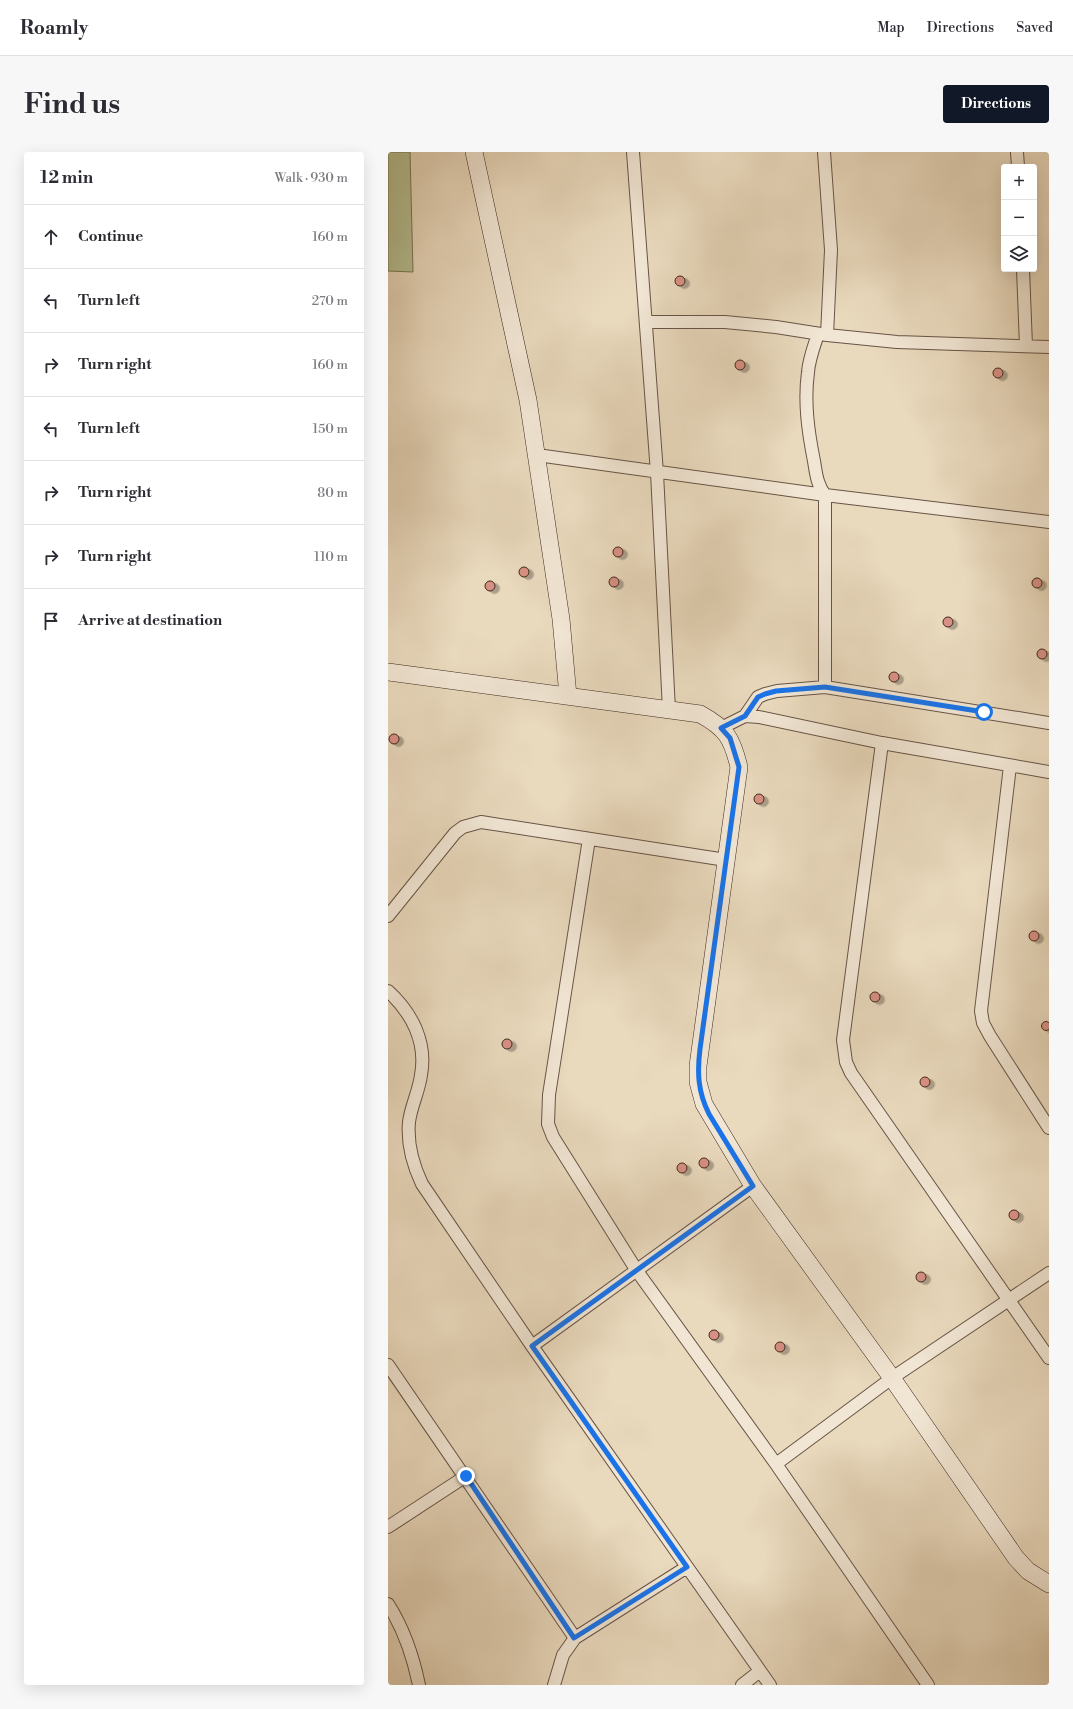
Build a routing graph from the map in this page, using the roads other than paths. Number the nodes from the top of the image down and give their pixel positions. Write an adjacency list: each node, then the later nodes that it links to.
1 (474, 152): 11 (street)
2 (633, 152): 7 (street)
3 (824, 152): 8 (street)
4 (1017, 152): 5 (street)
5 (1018, 164)
6 (1023, 272): 9 (street)
7 (646, 322): 8 (street); 12 (street)
8 (822, 334): 9 (street); 13 (street)
9 (1026, 346): 10 (street)
10 (1049, 347)
11 (537, 455): 12 (street); 17 (street)
12 (657, 473): 13 (street); 18 (street)
13 (825, 495): 14 (street); 16 (street)
14 (1049, 522)
15 (388, 672): 17 (street)
16 (825, 687): 19 (street); 20 (street)
17 (568, 696): 18 (street)
18 (669, 710): 21 (street)
19 (745, 716): 21 (street); 22 (street)
20 (1049, 724)
21 (721, 728): 26 (street)
22 (882, 743): 23 (street); 33 (street)
23 (1010, 766): 24 (street); 29 (street)
24 (1049, 772)
25 (589, 839): 26 (street); 27 (street); 31 (street)
26 (726, 860): 30 (street)
27 (388, 916)
28 (388, 991): 34 (street)
29 (1049, 1128)
30 (753, 1186): 31 (street); 37 (street)
31 (637, 1270): 34 (street); 38 (street)
32 (1049, 1273): 33 (street)
33 (1009, 1300): 35 (street); 37 (street)
34 (532, 1346): 41 (street)
35 (1049, 1358)
36 (388, 1365): 39 (street)
37 (892, 1378): 38 (street); 42 (street)
38 (776, 1464): 50 (street)
39 (466, 1476): 40 (street); 44 (street)
40 (388, 1527)
41 (687, 1567): 44 (street); 45 (street)
42 (1049, 1584)
43 (388, 1604): 46 (street)
44 (574, 1638): 47 (street)
45 (760, 1671): 48 (street); 49 (street)
46 (419, 1685)
47 (554, 1685)
48 (742, 1685)
49 (770, 1685)
50 (928, 1685)

